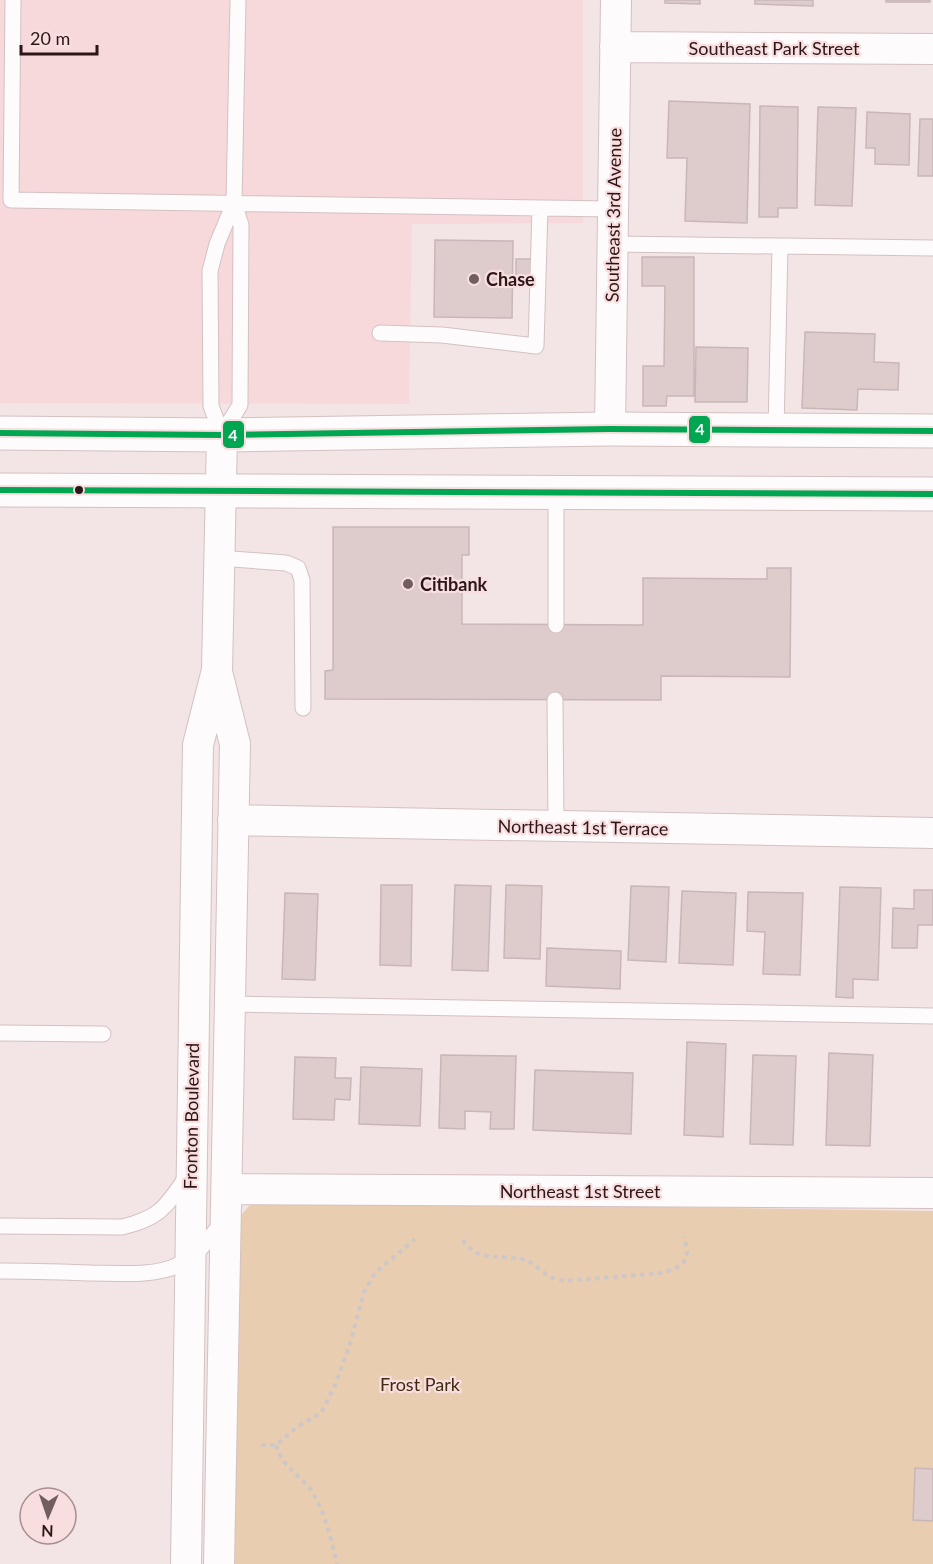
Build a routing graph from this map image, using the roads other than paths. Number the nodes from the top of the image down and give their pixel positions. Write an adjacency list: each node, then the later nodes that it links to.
1 (13, 0): 6 (lane)
2 (238, 0): 6 (lane)
3 (616, 0): 4 (street, Southeast 3rd Avenue)
4 (615, 47): 5 (street, Southeast Park Street); 8 (street, Southeast 3rd Avenue)
5 (933, 49)
6 (234, 203): 7 (lane); 17 (lane); 17 (lane)
7 (540, 208): 8 (lane); 12 (lane)
8 (612, 209): 9 (street, Southeast 3rd Avenue)
9 (612, 244): 10 (lane); 13 (street, Southeast 3rd Avenue)
10 (780, 246): 11 (lane); 14 (lane)
11 (933, 248)
12 (380, 333)
13 (610, 429): 14 (main road); 17 (main road)
14 (776, 430): 15 (main road)
15 (933, 431)
16 (0, 433): 17 (main road)
17 (222, 435): 19 (street, Fronton Boulevard)
18 (0, 490): 19 (main road)
19 (221, 492): 20 (main road); 22 (street, Fronton Boulevard)
20 (556, 493): 21 (main road); 23 (lane)
21 (933, 494)
22 (219, 558): 24 (street, Fronton Boulevard); 26 (lane)
23 (556, 625)
24 (217, 670): 27 (street, Fronton Boulevard); 34 (street, Fronton Boulevard)
25 (555, 700): 28 (lane)
26 (303, 708)
27 (233, 820): 28 (street, Northeast 1st Terrace); 30 (street, Fronton Boulevard)
28 (556, 826): 29 (street, Northeast 1st Terrace)
29 (933, 833)
30 (230, 1004): 31 (lane); 35 (street, Fronton Boulevard)
31 (933, 1016)
32 (0, 1033): 33 (lane)
33 (103, 1034)
34 (190, 1171): 38 (lane); 39 (street, Fronton Boulevard)
35 (227, 1189): 36 (street, Northeast 1st Street); 37 (street, Fronton Boulevard)
36 (933, 1193)
37 (226, 1218): 39 (lane); 42 (street, Fronton Boulevard)
38 (0, 1226)
39 (189, 1259): 40 (lane); 41 (street, Fronton Boulevard)
40 (0, 1271)
41 (186, 1564)
42 (219, 1564)

